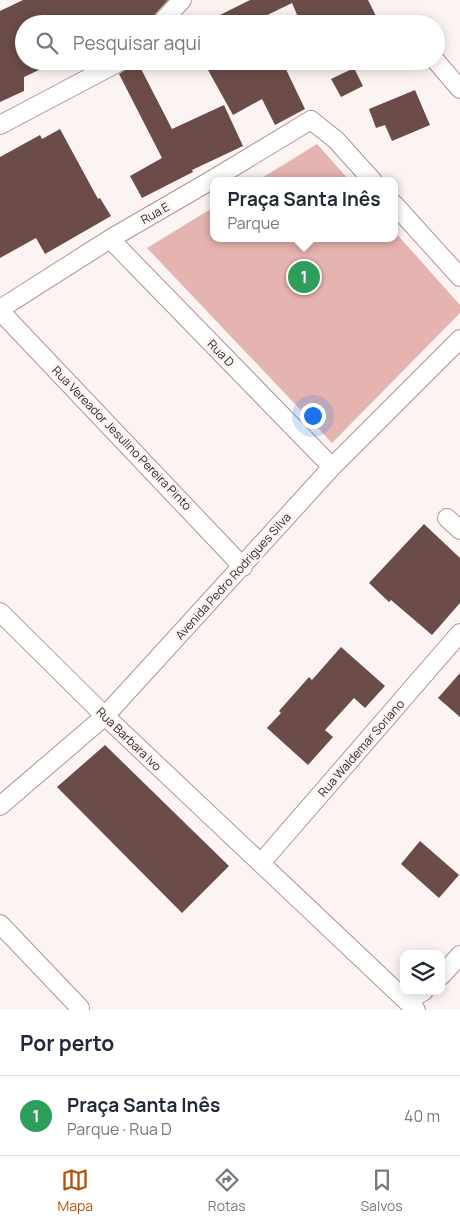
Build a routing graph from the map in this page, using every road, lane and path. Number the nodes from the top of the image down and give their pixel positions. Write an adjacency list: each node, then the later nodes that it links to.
1 (182, 0): 2 (street)
2 (168, 15)
3 (104, 70): 6 (street)
4 (444, 70): 5 (street)
5 (460, 89)
6 (0, 126)
7 (217, 177): 8 (street, Rua E)
8 (369, 177)
9 (210, 181): 11 (street, Rua E)
10 (398, 208): 12 (street)
11 (110, 239): 13 (street, Rua E); 15 (street, Rua D)
12 (460, 276)
13 (0, 310): 18 (street, Rua Vereador Jesulino Pereira Pinto)
14 (460, 339): 15 (street, Avenida Pedro Rodrigues Silva)
15 (332, 467): 18 (street, Avenida Pedro Rodrigues Silva)
16 (447, 518): 17 (street)
17 (460, 530)
18 (243, 567): 21 (street, Avenida Pedro Rodrigues Silva)
19 (0, 612): 21 (street, Rua Barbara Ivo)
20 (460, 633): 23 (street, Rua Waldemar Soriano)
21 (105, 716): 22 (street, Avenida Pedro Rodrigues Silva); 23 (street, Rua Barbara Ivo)
22 (0, 806)
23 (260, 863): 28 (street, Rua Barbara Ivo)
24 (0, 924): 29 (street)
25 (460, 955): 26 (street)
26 (445, 972)
27 (421, 995): 28 (street)
28 (412, 1006)
29 (80, 1008)

